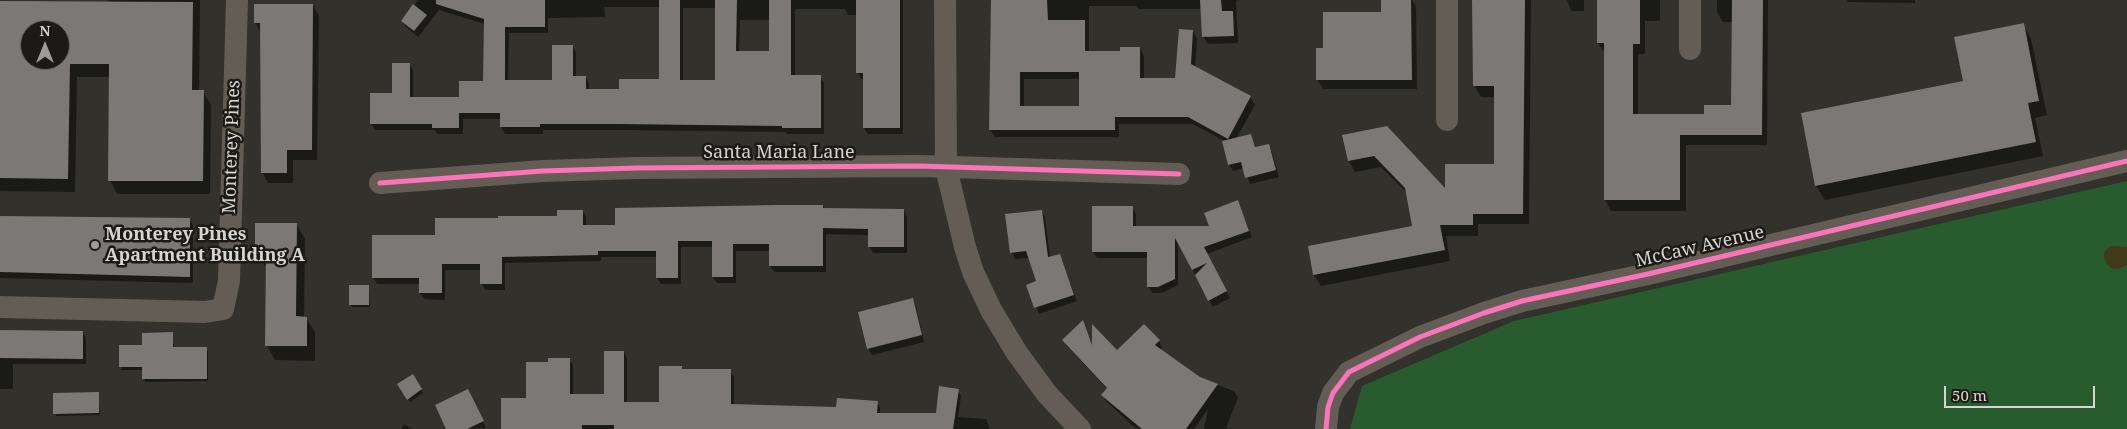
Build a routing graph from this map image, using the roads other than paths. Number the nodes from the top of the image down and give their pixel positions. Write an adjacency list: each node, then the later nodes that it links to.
1 (237, 0): 11 (street, Monterey Pines)
2 (945, 0): 8 (street)
3 (1447, 0): 6 (street)
4 (1690, 0): 5 (street)
5 (1690, 49)
6 (1447, 120)
7 (2127, 162): 13 (street, McCaw Avenue)
8 (946, 168): 9 (street, Santa Maria Lane); 10 (street, Santa Maria Lane); 12 (street)
9 (1179, 174)
10 (380, 183)
11 (0, 307)
12 (1070, 425)
13 (1326, 429)

